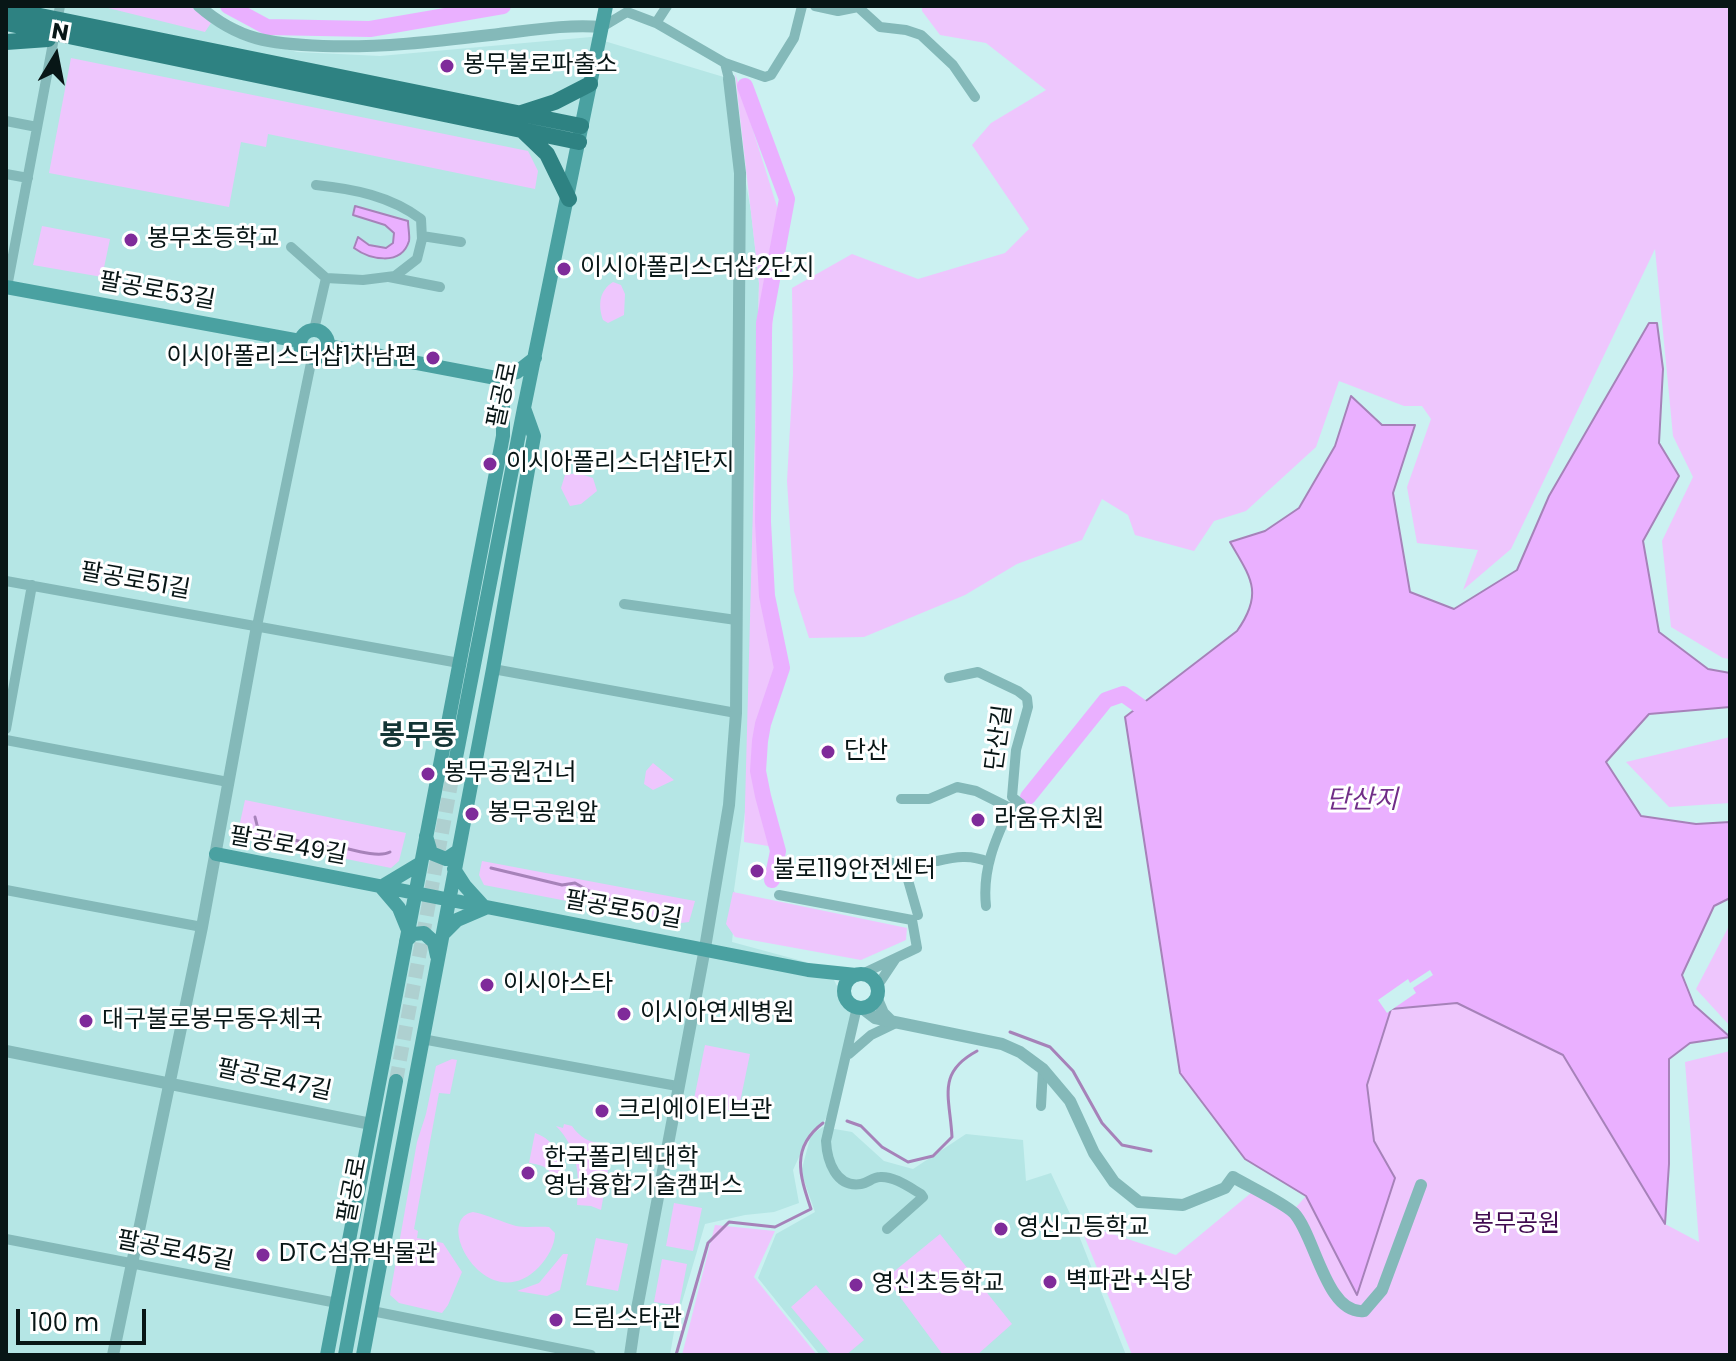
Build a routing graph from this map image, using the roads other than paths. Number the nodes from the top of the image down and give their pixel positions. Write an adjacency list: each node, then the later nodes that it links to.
1 (60, 6): 19 (street)
2 (199, 6): 11 (street)
3 (608, 6): 11 (main road, 팔공로)
4 (667, 6): 10 (street)
5 (802, 6): 13 (street)
6 (815, 6): 16 (street)
7 (6, 9): 8 (highway)
8 (38, 22): 9 (highway); 12 (highway); 18 (highway); 18 (highway)
9 (6, 23)
10 (656, 23): 11 (street); 13 (street)
11 (602, 27): 15 (main road, 팔공로)
12 (6, 42)
13 (725, 63): 14 (street)
14 (729, 79): 43 (street)
15 (590, 84): 18 (highway); 20 (main road, 팔공로)
16 (975, 97)
17 (6, 121): 19 (street)
18 (520, 121): 20 (highway); 24 (highway)
19 (37, 127): 22 (street)
20 (580, 134): 24 (main road, 팔공로)
21 (6, 174): 22 (street)
22 (28, 178): 30 (street)
23 (316, 185): 25 (street)
24 (569, 199): 36 (main road, 팔공로)
25 (422, 236): 26 (street); 28 (street)
26 (461, 242)
27 (291, 247): 29 (street)
28 (387, 277): 29 (street); 31 (street)
29 (326, 278): 32 (street)
30 (6, 287): 33 (main road, 팔공로53길)
31 (440, 287)
32 (314, 330): 33 (main road); 34 (main road)
33 (300, 341): 35 (main road)
34 (328, 346): 35 (main road); 37 (main road)
35 (312, 358): 44 (street)
36 (535, 358): 37 (main road); 38 (main road, 팔공로)
37 (496, 378): 39 (main road)
38 (524, 408): 39 (main road); 46 (main road); 51 (main road, 팔공로)
39 (503, 436): 45 (main road)
40 (6, 581): 41 (street, 팔공로51길)
41 (32, 585): 44 (street, 팔공로51길); 49 (street)
42 (624, 604): 43 (street)
43 (736, 620): 48 (street)
44 (257, 626): 45 (street, 팔공로51길); 52 (street)
45 (459, 663): 55 (main road)
46 (493, 669): 48 (street); 56 (main road)
47 (949, 678): 54 (street, 단산길)
48 (736, 713): 74 (street)
49 (6, 729)
50 (6, 740): 52 (street)
51 (453, 773)
52 (228, 782): 57 (street)
53 (901, 799): 54 (street, 단산길)
54 (1010, 808): 60 (street, 단산길)
55 (426, 836): 56 (main road); 61 (main road)
56 (458, 851): 62 (main road)
57 (216, 854): 63 (main road, 팔공로49길); 71 (street, 팔공로49길)
58 (885, 861): 70 (street)
59 (937, 861): 60 (street)
60 (988, 862): 68 (street, 단산길)
61 (421, 863): 63 (main road); 65 (main road)
62 (454, 869): 67 (main road); 69 (main road)
63 (381, 887): 65 (main road, 팔공로49길); 73 (main road)
64 (6, 890): 71 (street)
65 (422, 895): 67 (main road, 팔공로50길); 73 (main road)
66 (779, 895): 75 (street)
67 (448, 900): 69 (main road, 팔공로50길); 72 (main road)
68 (986, 906)
69 (485, 908): 72 (main road); 74 (main road, 팔공로50길)
70 (918, 915)
71 (202, 927): 87 (street, 팔공로49길)
72 (443, 935): 76 (main road)
73 (407, 936): 76 (main road); 90 (main road)
74 (705, 948): 77 (main road, 팔공로50길); 88 (street)
75 (896, 958): 78 (street); 79 (street)
76 (438, 961): 82 (main road)
77 (808, 970): 78 (main road, 팔공로50길); 80 (main road)
78 (859, 974): 79 (main road); 80 (main road)
79 (877, 992): 80 (main road); 81 (street)
80 (855, 1004): 81 (street); 84 (street)
81 (895, 1022): 84 (street); 85 (street)
82 (422, 1039): 88 (street); 96 (main road)
83 (6, 1051): 87 (street, 팔공로47길)
84 (848, 1056): 92 (street)
85 (1043, 1069): 89 (street); 91 (street)
86 (396, 1081): 99 (main road, 팔공로)
87 (169, 1082): 90 (street, 팔공로47길); 94 (street)
88 (677, 1086): 102 (street)
89 (1041, 1106)
90 (371, 1124): 95 (main road)
91 (1421, 1185)
92 (887, 1229)
93 (6, 1239): 94 (street, 팔공로45길)
94 (132, 1264): 95 (street, 팔공로45길); 97 (street)
95 (337, 1303): 98 (main road)
96 (372, 1311): 100 (main road); 101 (street)
97 (113, 1355)
98 (327, 1355)
99 (345, 1355)
100 (363, 1355)
101 (591, 1355)
102 (630, 1355)

